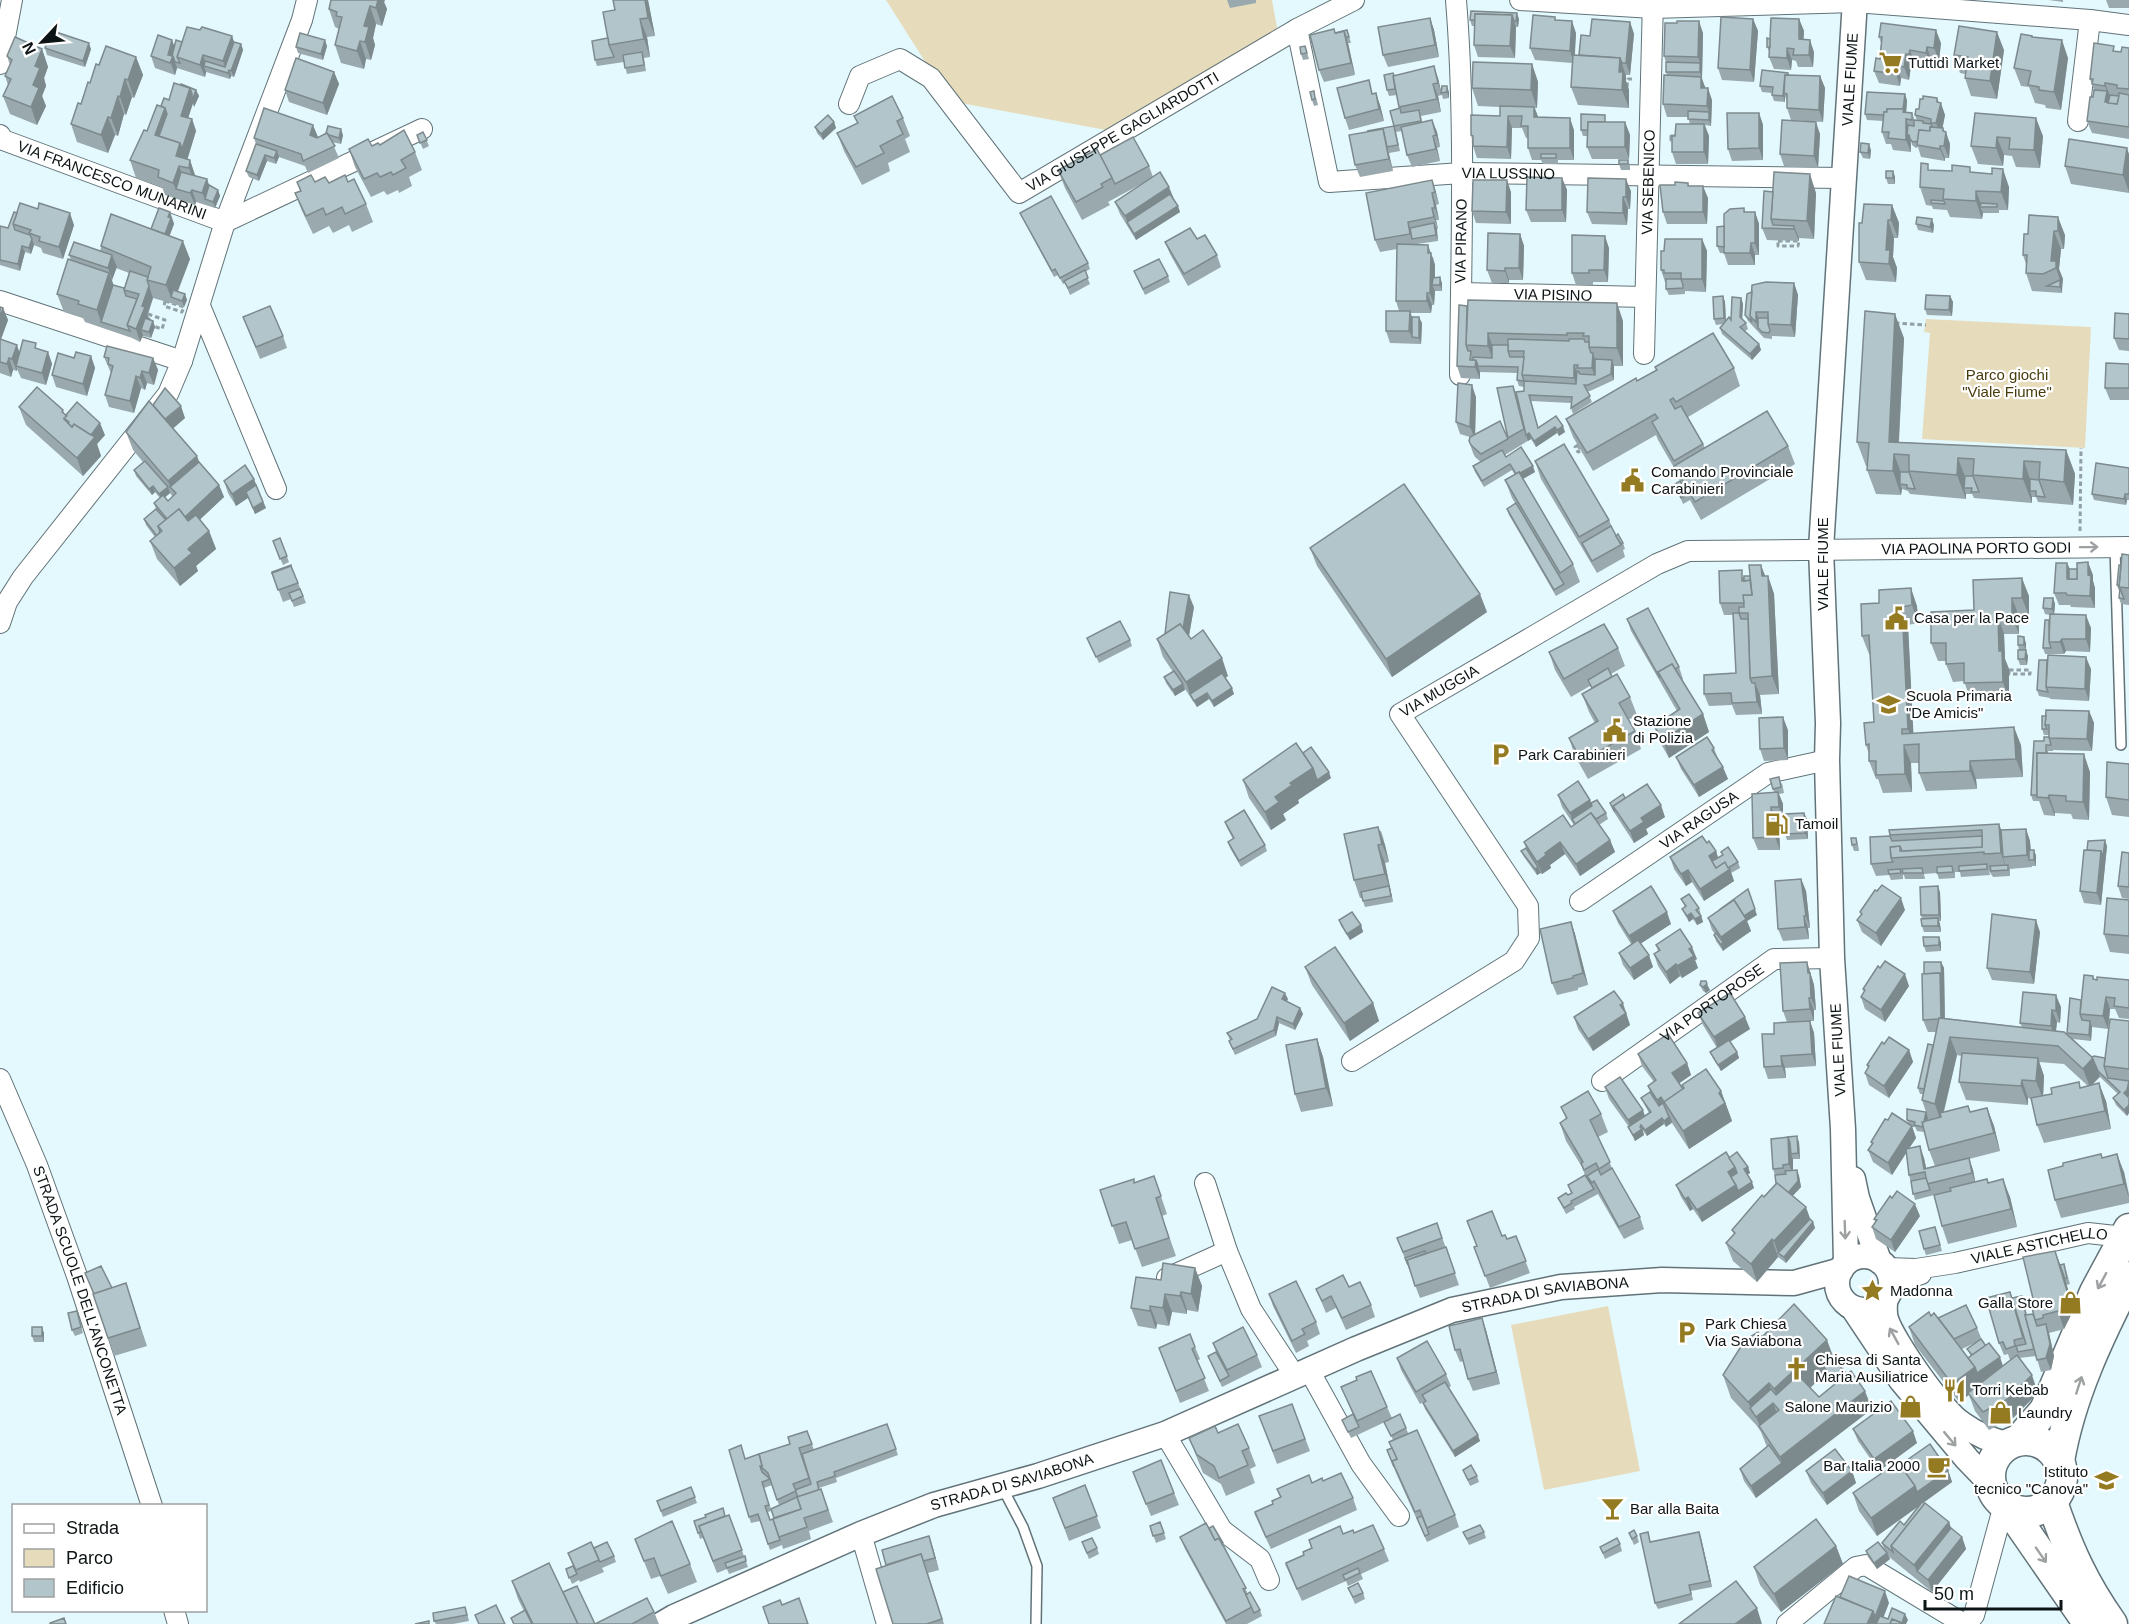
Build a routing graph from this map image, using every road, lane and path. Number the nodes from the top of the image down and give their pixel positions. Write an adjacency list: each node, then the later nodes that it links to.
1 (12, 0): 11 (street)
2 (307, 0): 22 (street)
3 (1354, 0): 10 (street, VIA GIUSEPPE GAGLIARDOTTI)
4 (1456, 0): 19 (street, VIA PIRANO)
5 (1520, 0): 7 (street)
6 (1855, 1): 7 (street); 8 (street); 21 (street, VIALE FIUME)
7 (1653, 4): 20 (street, VIA SEBENICO)
8 (2090, 21): 9 (street); 15 (street)
9 (2129, 25)
10 (1297, 28): 14 (street, VIA GIUSEPPE GAGLIARDOTTI); 19 (street, VIA LUSSINO)
11 (0, 64)
12 (1632, 80): 13 (path)
13 (1627, 87)
14 (849, 104)
15 (2078, 121)
16 (422, 129): 22 (street)
17 (0, 135): 22 (street, VIA FRANCESCO MUNARINI)
18 (1671, 136): 18 (path)
19 (1462, 173): 20 (street, VIA LUSSINO); 24 (street, VIA PIRANO)
20 (1649, 177): 21 (street, VIA LUSSINO); 25 (street, VIA SEBENICO)
21 (1844, 178): 39 (street, VIALE FIUME)
22 (225, 222): 28 (street)
23 (1798, 241): 23 (path)
24 (1461, 293): 25 (street, VIA PISINO); 34 (street, VIA PIRANO)
25 (1645, 297): 32 (street, VIA SEBENICO)
26 (0, 301): 33 (street)
27 (165, 301): 27 (path)
28 (200, 306): 33 (street); 36 (street)
29 (1892, 323): 30 (path)
30 (1926, 325)
31 (162, 329): 31 (path)
32 (1644, 354)
33 (182, 361): 40 (street)
34 (1460, 375)
35 (2081, 448): 37 (path)
36 (276, 489)
37 (2080, 547): 38 (street, VIA PAOLINA PORTO GODI, one-way to 38); 39 (street, VIA PAOLINA PORTO GODI)
38 (2122, 547): 42 (lane)
39 (1821, 549): 43 (street, VIALE FIUME); 46 (street, VIA MUGGIA)
40 (0, 623)
41 (2009, 674): 41 (path)
42 (2121, 745)
43 (1827, 760): 44 (street, VIA RAGUSA); 45 (street, VIALE FIUME)
44 (1580, 900)
45 (1832, 958): 48 (street, VIA PORTOROSE); 49 (street, VIALE FIUME)
46 (1352, 1061)
47 (0, 1079): 66 (street, STRADA SCUOLE DELL'ANCONETTA)
48 (1602, 1081)
49 (1842, 1130): 53 (street, VIALE FIUME, one-way to 53); 55 (street, VIALE FIUME)
50 (1205, 1184): 52 (street)
51 (2127, 1233): 55 (street, VIALE ASTICHELLO); 61 (main road, one-way to 61)
52 (1227, 1251): 56 (street); 59 (street)
53 (1843, 1267): 55 (street); 57 (street, STRADA DI SAVIABONA); 58 (street)
54 (2129, 1277): 62 (main road, one-way to 54)
55 (1885, 1278): 58 (street); 61 (street, VIALE FIUME, one-way to 55)
56 (1162, 1280)
57 (1794, 1283): 58 (street, STRADA DI SAVIABONA); 59 (street, STRADA DI SAVIABONA)
58 (1849, 1305): 64 (street, one-way to 64)
59 (1302, 1373): 60 (street, STRADA DI SAVIABONA); 67 (street)
60 (1164, 1434): 63 (street, STRADA DI SAVIABONA); 69 (street)
61 (2014, 1442): 62 (main road); 64 (main road)
62 (2059, 1461): 65 (main road)
63 (1002, 1486): 68 (street, STRADA DI SAVIABONA); 72 (lane)
64 (2001, 1499): 65 (main road); 74 (street); 75 (main road, one-way to 75)
65 (2052, 1502): 76 (main road)
66 (151, 1504)
67 (1399, 1516)
68 (861, 1534): 70 (street, STRADA DI SAVIABONA); 71 (street)
69 (1269, 1581)
70 (662, 1624)
71 (887, 1624)
72 (1036, 1624)
73 (1787, 1624): 74 (street)
74 (1964, 1624)
75 (2089, 1624)
76 (2112, 1624)

